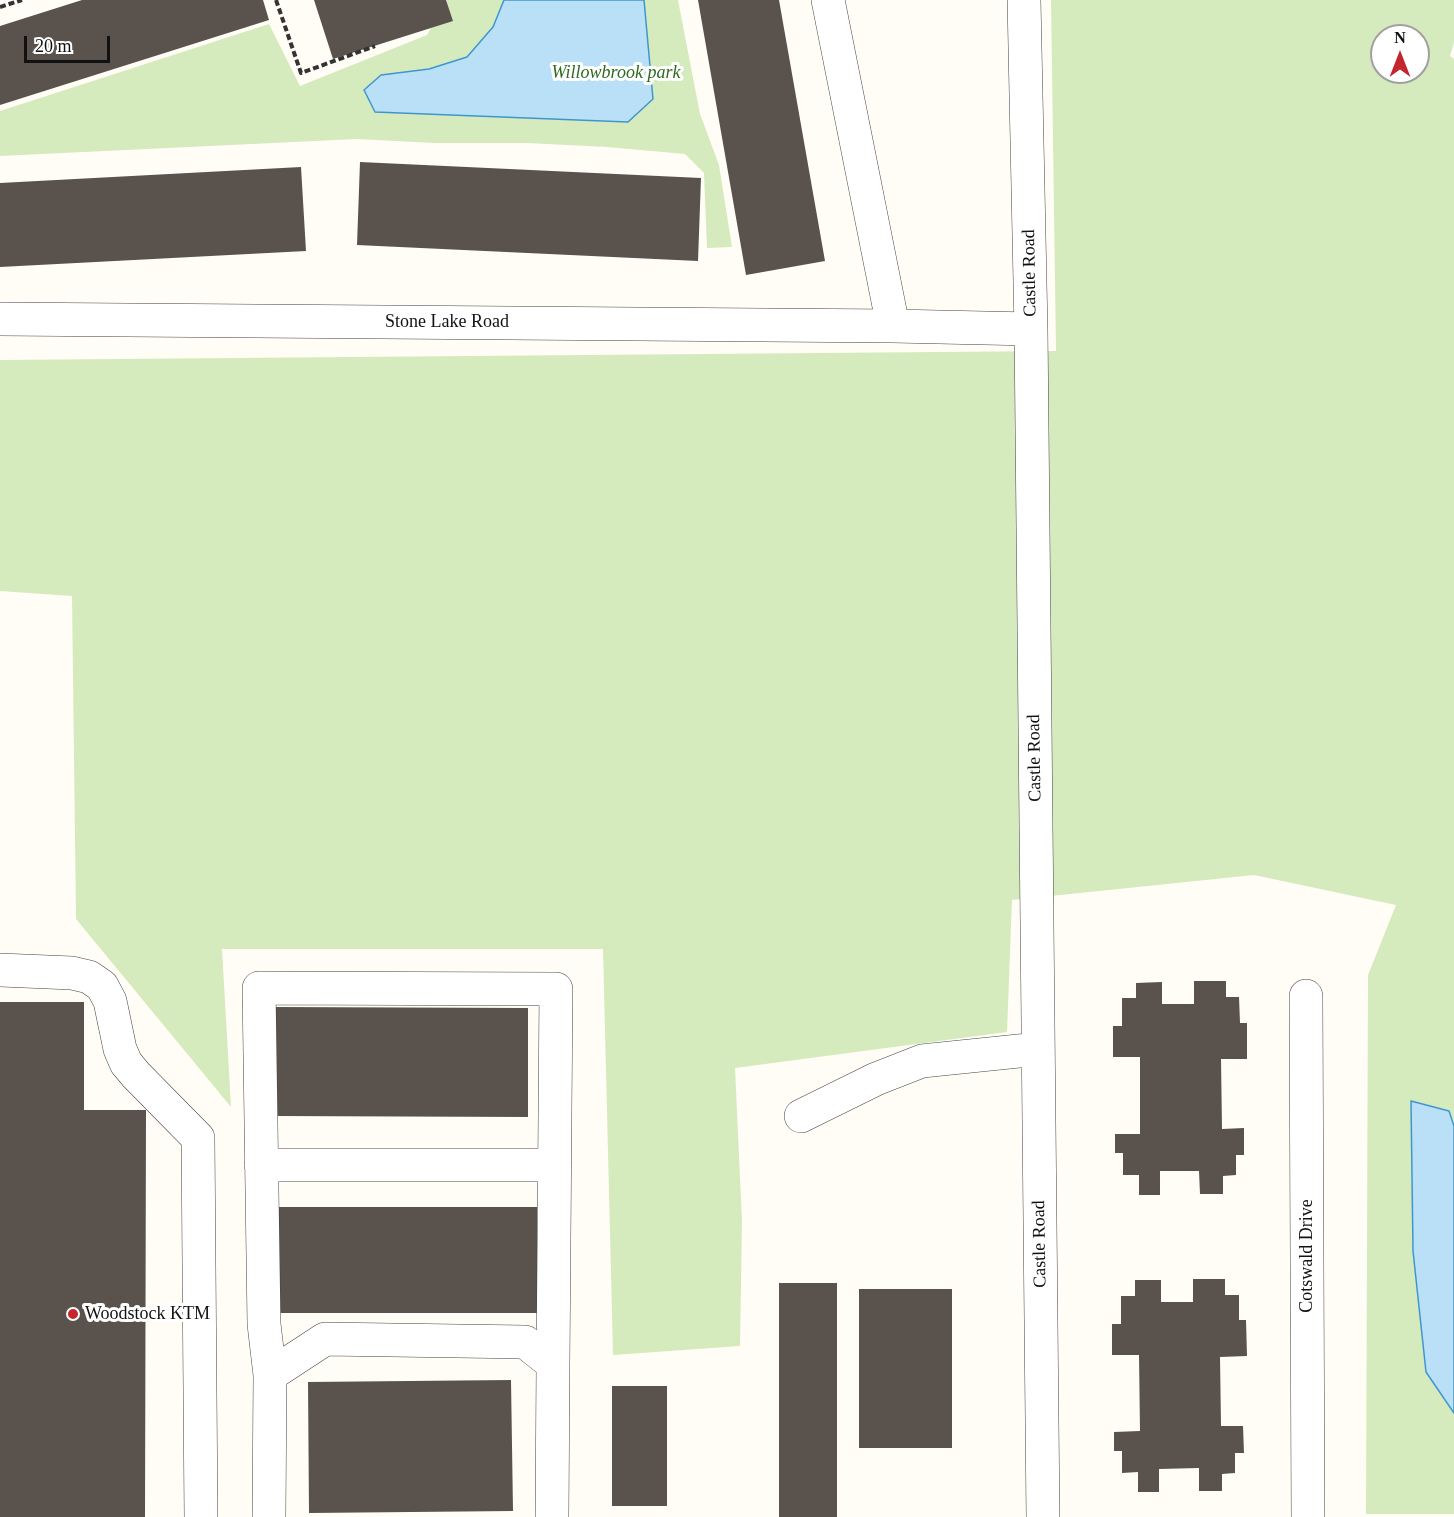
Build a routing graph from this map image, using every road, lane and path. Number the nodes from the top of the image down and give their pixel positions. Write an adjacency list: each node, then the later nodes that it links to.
1 (22, 0): 5 (path)
2 (276, 0): 6 (path)
3 (828, 0): 8 (street)
4 (1024, 0): 9 (street, Castle Road)
5 (0, 8)
6 (375, 46)
7 (0, 319): 8 (street, Stone Lake Road)
8 (893, 326): 9 (street, Stone Lake Road)
9 (1031, 328): 12 (street, Castle Road)
10 (0, 970): 18 (street)
11 (1306, 996): 22 (street, Cotswald Drive)
12 (1038, 1049): 13 (street); 21 (street, Castle Road)
13 (801, 1116)
14 (261, 1164): 15 (street); 15 (street); 17 (street)
15 (555, 1164): 16 (street)
16 (552, 1364): 17 (street); 20 (street)
17 (270, 1375): 19 (street)
18 (201, 1517)
19 (269, 1517)
20 (552, 1517)
21 (1043, 1517)
22 (1308, 1517)

